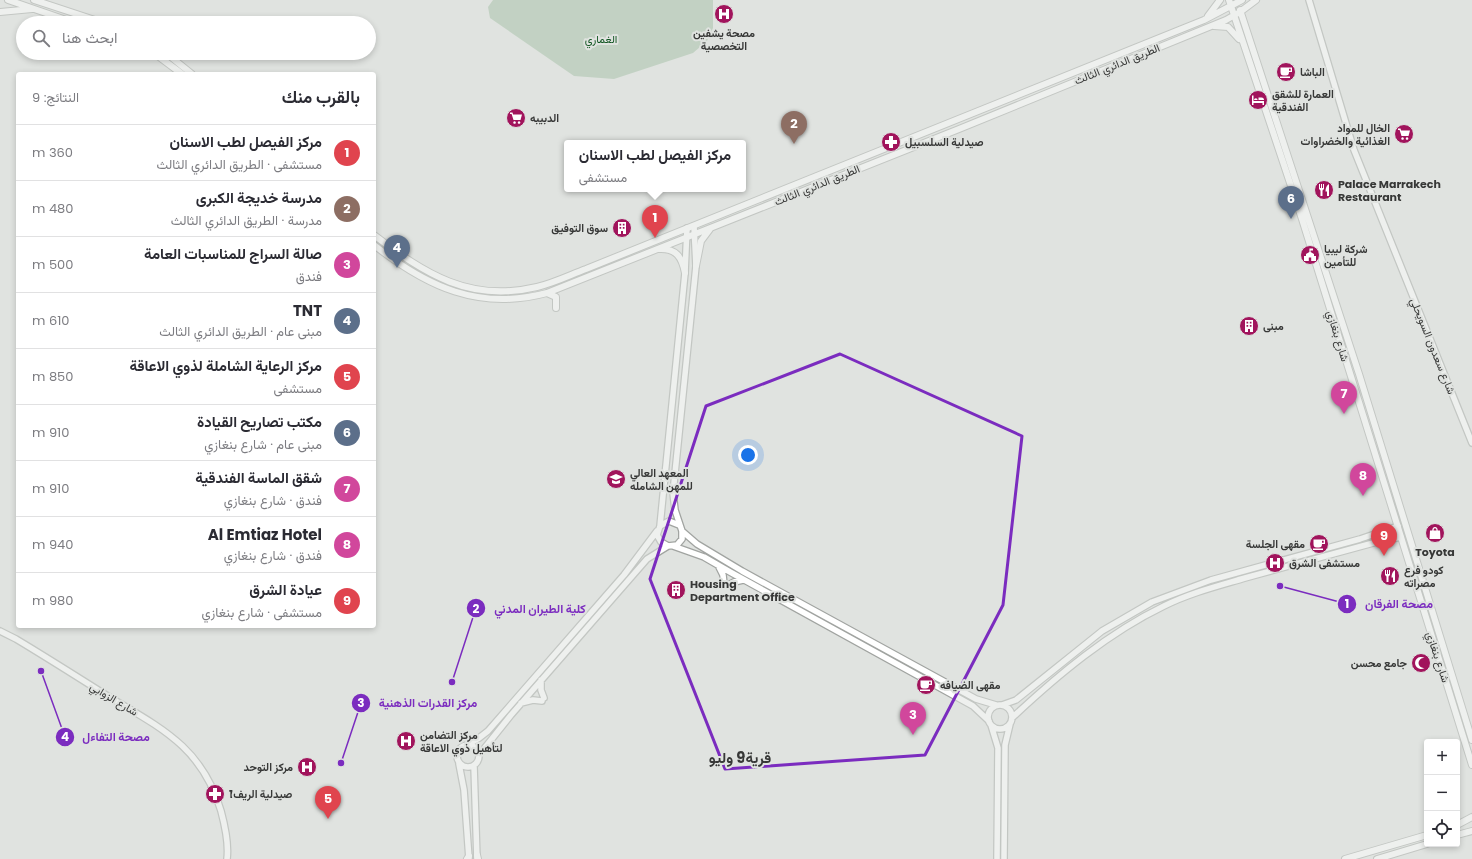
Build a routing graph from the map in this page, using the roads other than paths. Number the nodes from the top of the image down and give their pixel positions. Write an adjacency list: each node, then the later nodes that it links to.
1 (8, 0): 9 (main road)
2 (34, 0): 13 (main road)
3 (1220, 0): 15 (main road)
4 (1229, 0): 8 (main road, شارع بنغازي)
5 (1256, 0): 11 (main road, الطريق الدائري الثالث)
6 (1309, 0): 39 (street, شارع سعدون السويحلي)
7 (1239, 1): 8 (main road, الطريق الدائري الثالث); 11 (main road, شارع بنغازي)
8 (1231, 7): 14 (main road, شارع بنغازي); 15 (main road, الطريق الدائري الثالث)
9 (36, 9): 10 (main road); 12 (main road)
10 (0, 12)
11 (1240, 12): 14 (main road, الطريق الدائري الثالث); 35 (main road, شارع بنغازي)
12 (56, 16)
13 (83, 16)
14 (1234, 16): 16 (main road, الطريق الدائري الثالث); 17 (main road, شارع بنغازي)
15 (1204, 20): 22 (main road, الطريق الدائري الثالث)
16 (1210, 26): 17 (main road); 23 (main road, الطريق الدائري الثالث)
17 (1244, 45): 36 (main road, شارع بنغازي)
18 (163, 60): 20 (main road)
19 (175, 60): 21 (main road)
20 (179, 72)
21 (190, 72)
22 (915, 137): 23 (main road); 24 (main road, الطريق الدائري الثالث)
23 (919, 145): 25 (main road, الطريق الدائري الثالث)
24 (691, 227): 26 (street); 27 (main road, الطريق الدائري الثالث); 28 (street)
25 (713, 227): 26 (main road, الطريق الدائري الثالث); 31 (main road)
26 (695, 234): 28 (main road, الطريق الدائري الثالث); 31 (street)
27 (376, 237)
28 (687, 237): 30 (main road, الطريق الدائري الثالث); 32 (street)
29 (376, 247): 33 (main road, الطريق الدائري الثالث)
30 (656, 250): 32 (main road); 33 (main road, الطريق الدائري الثالث)
31 (696, 266): 40 (street)
32 (685, 273): 42 (street)
33 (547, 293): 34 (main road)
34 (556, 308)
35 (1351, 351): 36 (main road); 37 (main road, شارع بنغازي)
36 (1344, 356): 38 (main road, شارع بنغازي)
37 (1360, 380): 38 (main road); 61 (main road, شارع بنغازي)
38 (1353, 385): 41 (main road, شارع بنغازي)
39 (1472, 444)
40 (679, 525): 42 (street); 43 (street)
41 (1398, 526): 44 (street); 45 (main road, شارع بنغازي)
42 (659, 528): 47 (street); 62 (street)
43 (682, 531): 47 (street); 52 (street)
44 (1381, 532): 46 (street); 50 (street)
45 (1401, 537): 46 (street); 65 (main road, شارع بنغازي)
46 (1383, 540): 51 (street)
47 (670, 546): 48 (street); 55 (street)
48 (718, 565): 49 (street); 49 (street)
49 (743, 580): 54 (street)
50 (1127, 616): 51 (street); 57 (street)
51 (1132, 623): 58 (street)
52 (841, 624): 54 (street); 57 (street)
53 (0, 631): 73 (street, شارع الزوابي)
54 (837, 632): 59 (street)
55 (541, 680): 56 (street); 56 (street)
56 (521, 704): 63 (street)
57 (999, 705): 58 (street); 59 (street)
58 (1013, 717): 60 (street)
59 (990, 723): 60 (street); 76 (street)
60 (1010, 724): 77 (street)
61 (1472, 740)
62 (467, 745): 63 (street); 64 (street)
63 (479, 755): 66 (street)
64 (459, 764): 66 (street); 74 (street)
65 (1472, 765)
66 (474, 766): 75 (street)
67 (1472, 817): 68 (main road)
68 (1460, 823)
69 (1472, 831): 70 (main road)
70 (1460, 834)
71 (1424, 836): 78 (main road)
72 (1424, 845): 79 (main road)
73 (227, 858)
74 (468, 858)
75 (478, 858)
76 (996, 859)
77 (1004, 859)
78 (1345, 859)
79 (1377, 859)

